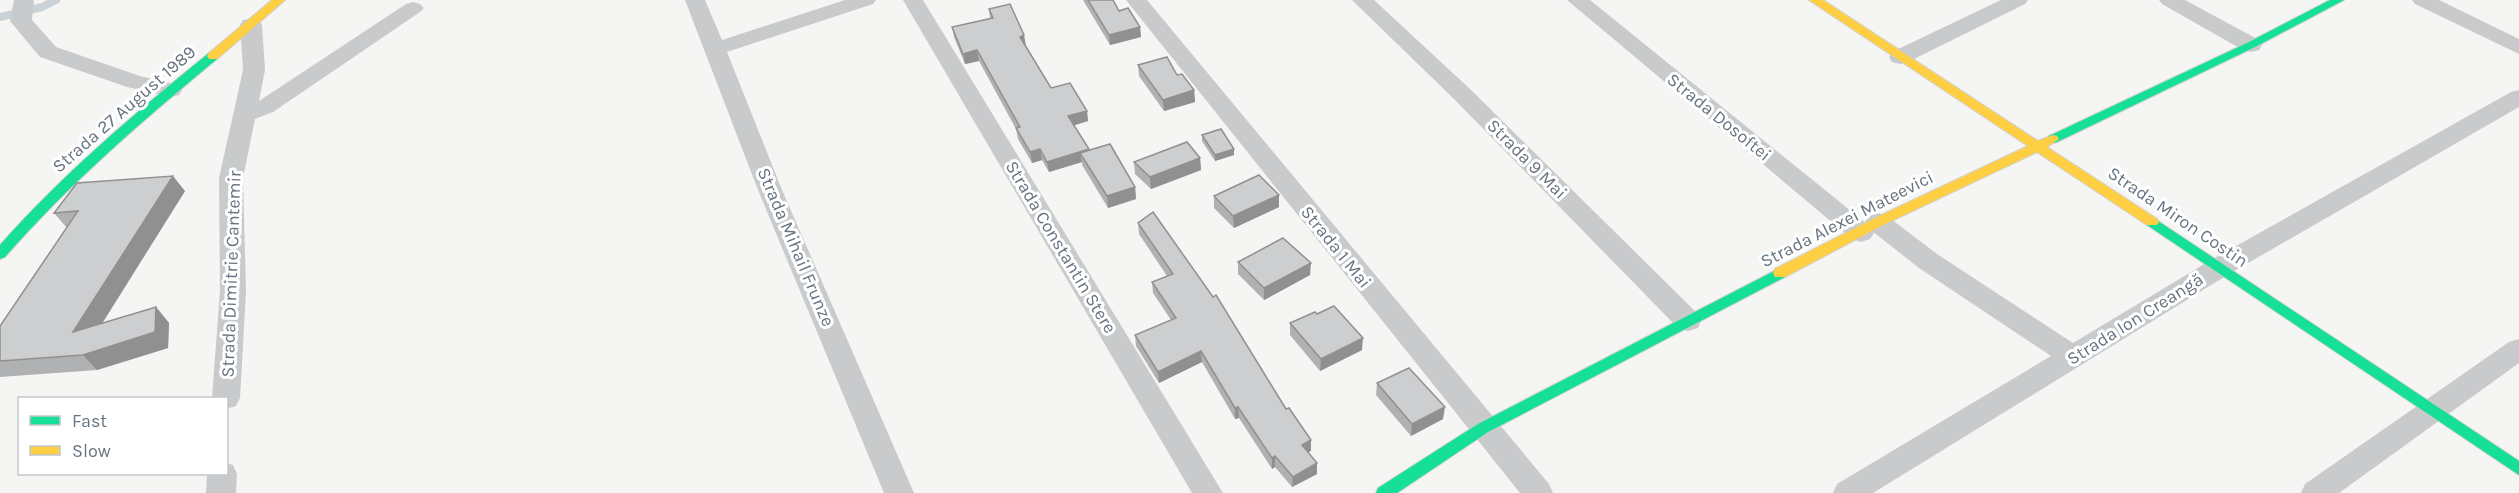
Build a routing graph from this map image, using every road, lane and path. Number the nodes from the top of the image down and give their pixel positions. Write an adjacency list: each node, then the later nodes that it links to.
1 (279, 0): 15 (street, Strada 27 August 1989)
2 (695, 0): 18 (street, Strada Mihail Frunze)
3 (866, 0): 18 (street)
4 (913, 0): 37 (street, Strada Constantin Stere)
5 (1136, 0): 32 (street, Strada 1 Mai)
6 (1362, 0): 27 (street, Strada 9 Mai)
7 (1577, 0): 24 (street, Strada Dosoftei)
8 (1815, 0): 19 (street, Strada Miron Costin)
9 (2018, 0): 19 (street)
10 (2169, 0): 16 (street)
11 (2338, 0): 16 (street, Strada Alexei Mateevici)
12 (2422, 0): 17 (street)
13 (23, 7): 20 (street)
14 (413, 8): 22 (street)
15 (251, 25): 20 (street, Strada 27 August 1989); 22 (street, Strada Dimitrie Cantemir)
16 (2251, 45): 23 (street, Strada Alexei Mateevici)
17 (2519, 46)
18 (715, 49): 36 (street, Strada Mihail Frunze)
19 (1900, 57): 23 (street, Strada Miron Costin)
20 (171, 90): 25 (street, Strada 27 August 1989)
21 (2519, 97): 26 (street, Strada Ion Creangă)
22 (245, 115): 30 (street, Strada Dimitrie Cantemir)
23 (2037, 145): 24 (street, Strada Alexei Mateevici); 26 (street, Strada Miron Costin)
24 (1869, 228): 27 (street, Strada Alexei Mateevici); 29 (street, Strada Dosoftei)
25 (0, 254)
26 (2220, 267): 29 (street, Strada Ion Creangă); 31 (street, Strada Miron Costin)
27 (1688, 321): 32 (street, Strada Alexei Mateevici)
28 (2519, 349): 31 (street)
29 (2074, 357): 40 (street, Strada Ion Creangă)
30 (226, 397)
31 (2432, 411): 33 (street, Strada Miron Costin); 41 (street)
32 (1483, 428): 38 (street, Strada Alexei Mateevici); 39 (street, Strada 1 Mai)
33 (2519, 469)
34 (222, 475): 35 (street)
35 (220, 493)
36 (899, 493)
37 (1209, 493)
38 (1384, 493)
39 (1538, 493)
40 (1848, 493)
41 (2316, 493)

